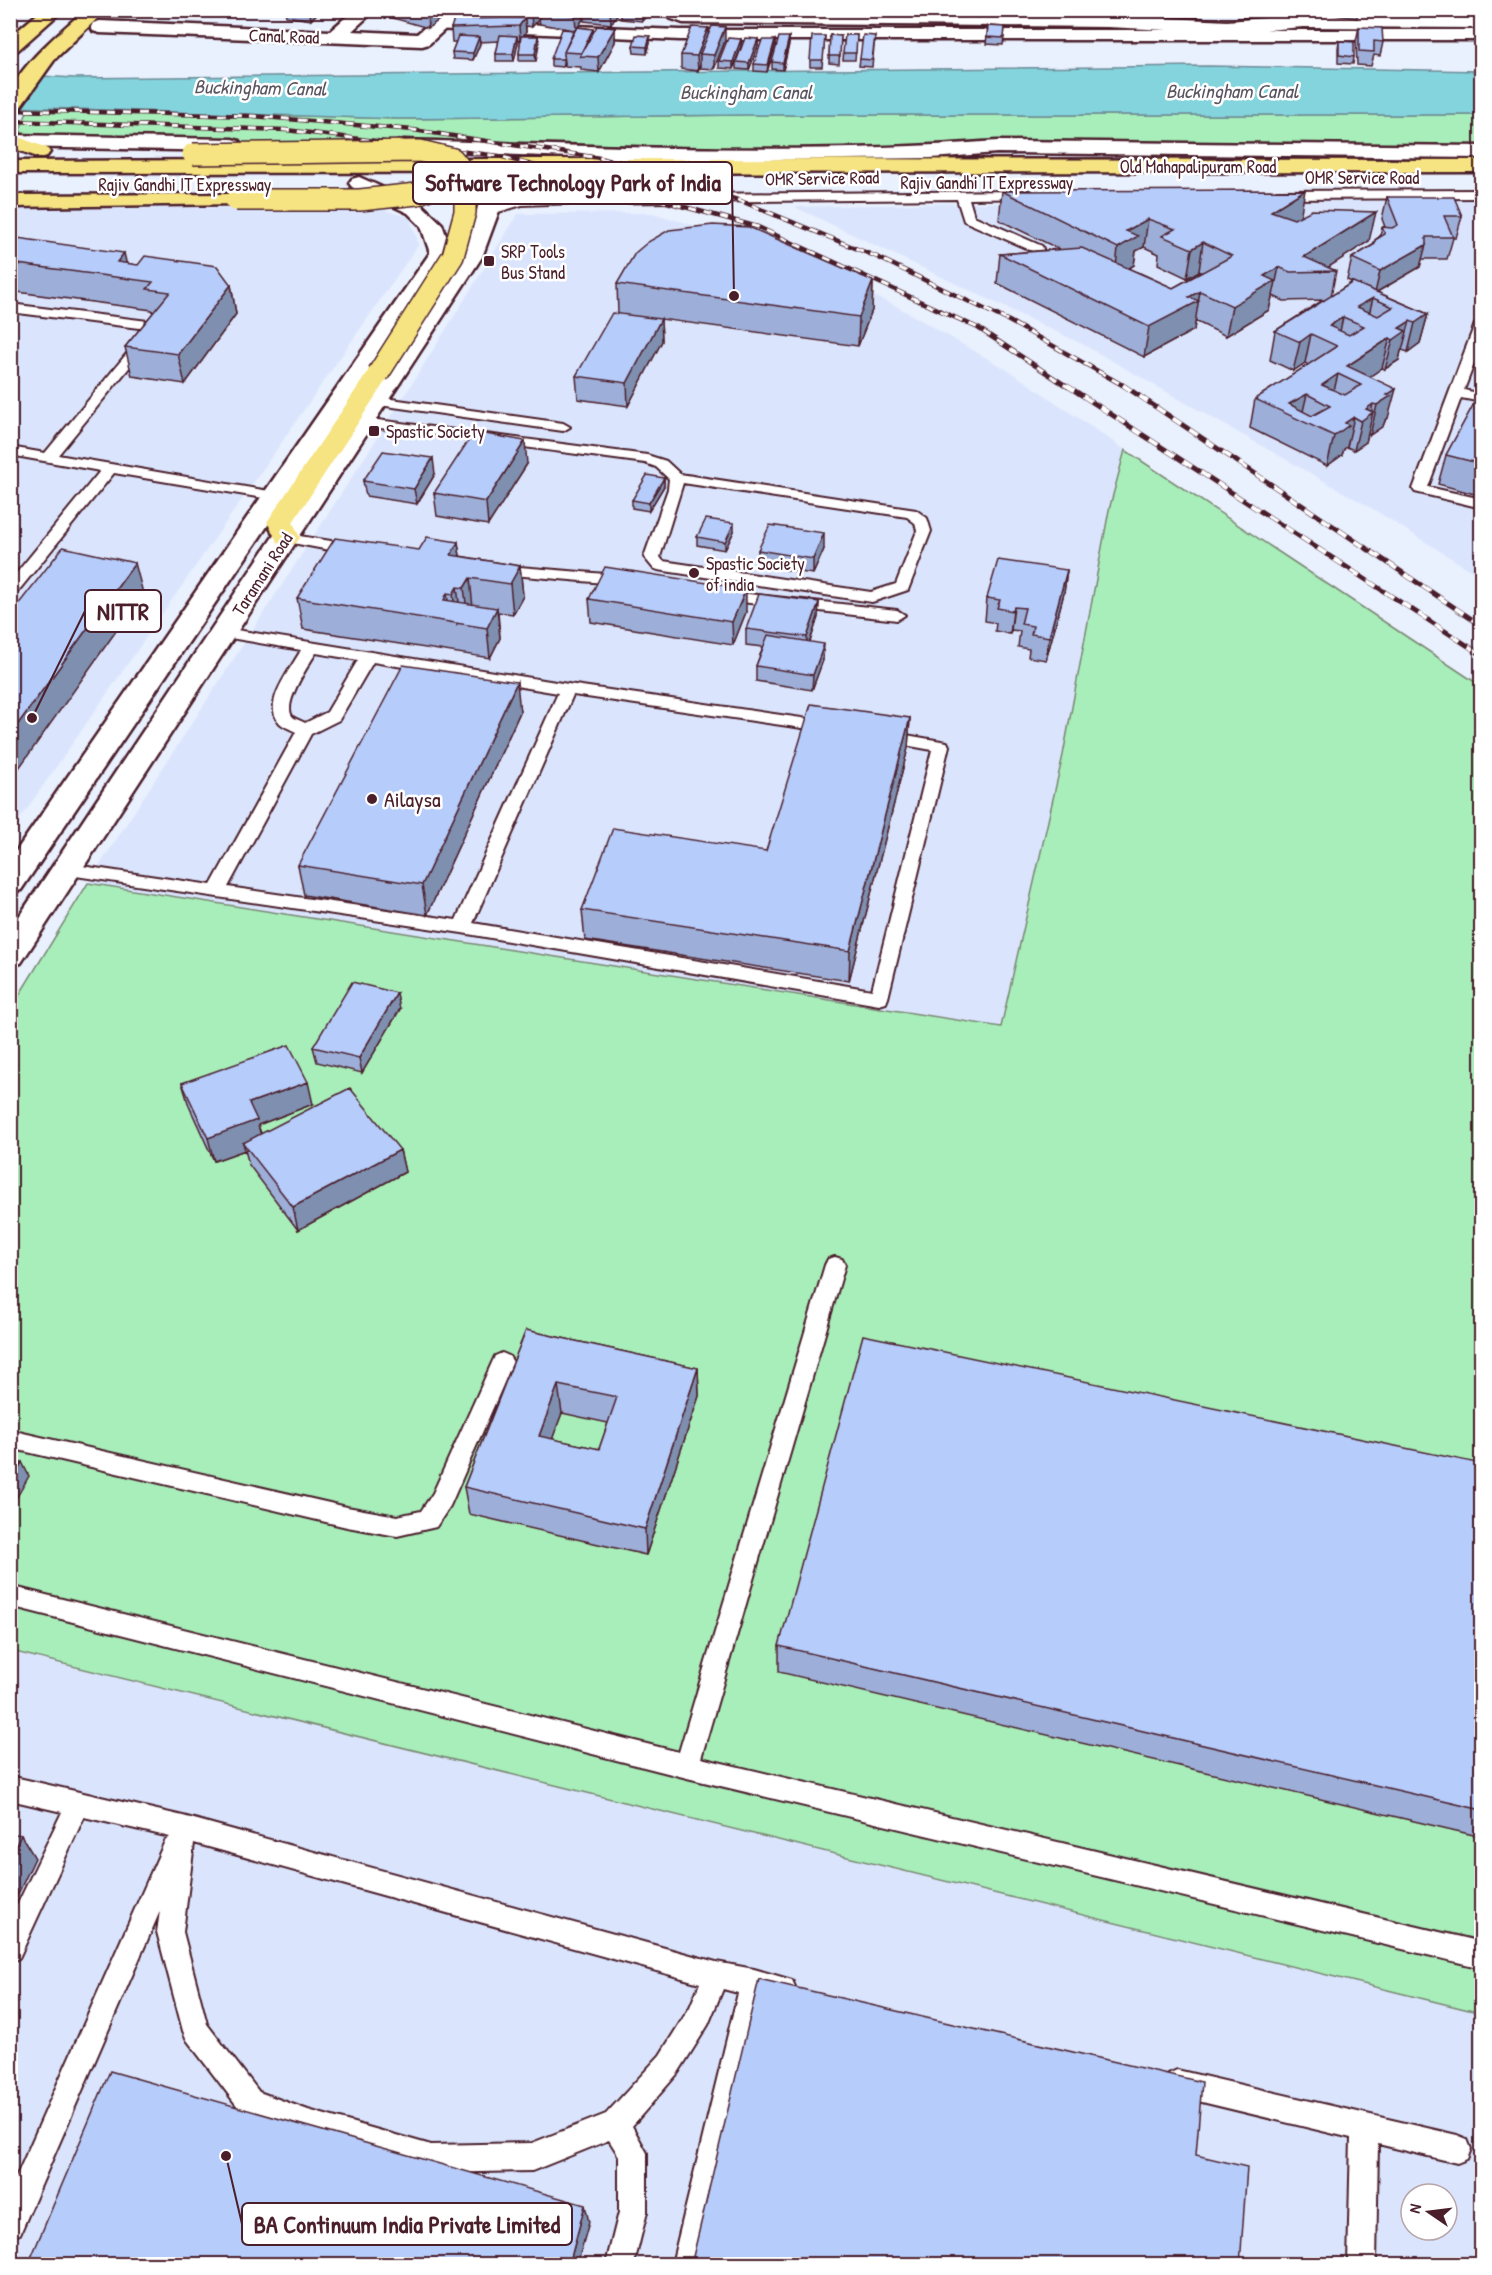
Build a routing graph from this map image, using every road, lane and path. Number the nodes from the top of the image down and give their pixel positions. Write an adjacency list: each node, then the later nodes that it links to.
1 (54, 10): 18 (main road)
2 (366, 10): 17 (street)
3 (457, 10): 14 (street, Canal Road)
4 (679, 10): 5 (street)
5 (877, 14): 7 (street)
6 (268, 15): 15 (street)
7 (1029, 15): 8 (street)
8 (1101, 16): 12 (street)
9 (1305, 16): 10 (street); 12 (street)
10 (1370, 16): 13 (street)
11 (99, 19): 15 (street, Canal Road); 19 (main road)
12 (1230, 19)
13 (1482, 22)
14 (438, 26): 16 (street); 17 (street, Canal Road)
15 (246, 34): 17 (street, Canal Road)
16 (1482, 35)
17 (334, 37)
18 (12, 43)
19 (11, 107)
20 (12, 141): 21 (main road); 23 (street)
21 (40, 152): 24 (main road); 26 (main road, bridge)
22 (1482, 153): 23 (street)
23 (923, 159): 24 (main road); 27 (main road)
24 (10, 165)
25 (1482, 166): 28 (main road, Old Mahapalipuram Road)
26 (465, 174): 35 (main road, bridge); 52 (main road, bridge)
27 (970, 181): 28 (main road, Rajiv Gandhi IT Expressway); 31 (main road, Rajiv Gandhi IT Expressway); 37 (lane, OMR Service Road); 38 (lane)
28 (1043, 181): 29 (main road, Rajiv Gandhi IT Expressway)
29 (1482, 182)
30 (359, 183): 31 (main road, Rajiv Gandhi IT Expressway); 32 (main road, Rajiv Gandhi IT Expressway); 36 (street)
31 (493, 184): 37 (street, Taramani Road)
32 (10, 185)
33 (1482, 194): 34 (lane, OMR Service Road)
34 (1269, 195)
35 (10, 201)
36 (415, 209): 37 (street); 50 (street, Taramani Road)
37 (488, 211): 43 (street, Taramani Road)
38 (1037, 249)
39 (10, 308): 47 (lane)
40 (1480, 331): 41 (lane)
41 (1457, 393): 42 (lane); 51 (lane)
42 (1482, 398)
43 (376, 401): 44 (street, Taramani Road); 45 (lane)
44 (363, 422): 49 (lane); 52 (street, Taramani Road)
45 (563, 427)
46 (10, 451): 47 (lane)
47 (49, 457): 48 (lane)
48 (111, 467): 50 (lane); 56 (lane)
49 (676, 478): 49 (lane)
50 (275, 496): 65 (street, Taramani Road)
51 (1482, 504)
52 (287, 538): 53 (lane); 59 (street, Taramani Road)
53 (368, 552)
54 (483, 570): 55 (lane)
55 (642, 588)
56 (10, 592)
57 (700, 594): 58 (lane)
58 (897, 615)
59 (224, 633): 60 (lane); 64 (street, Taramani Road)
60 (311, 647): 61 (lane); 63 (lane)
61 (368, 657): 62 (lane); 63 (lane)
62 (568, 689): 67 (lane); 67 (lane)
63 (305, 730): 66 (lane)
64 (68, 870): 66 (lane); 68 (street, Taramani Road)
65 (10, 883)
66 (216, 892): 67 (lane)
67 (462, 927)
68 (10, 955)
69 (835, 1265): 73 (lane)
70 (502, 1362): 71 (lane)
71 (10, 1439)
72 (10, 1596): 73 (lane)
73 (687, 1767): 78 (lane)
74 (10, 1788): 75 (lane)
75 (78, 1804): 76 (lane); 77 (lane)
76 (183, 1828): 79 (lane); 83 (lane); 86 (lane)
77 (10, 1949)
78 (1482, 1955)
79 (716, 1975): 80 (lane); 83 (lane)
80 (754, 1982): 81 (lane); 88 (lane)
81 (811, 1996)
82 (1155, 2078): 84 (lane)
83 (615, 2124): 87 (lane)
84 (1365, 2127): 85 (lane); 89 (lane)
85 (1457, 2149)
86 (10, 2224)
87 (620, 2265)
88 (686, 2265)
89 (1362, 2265)

